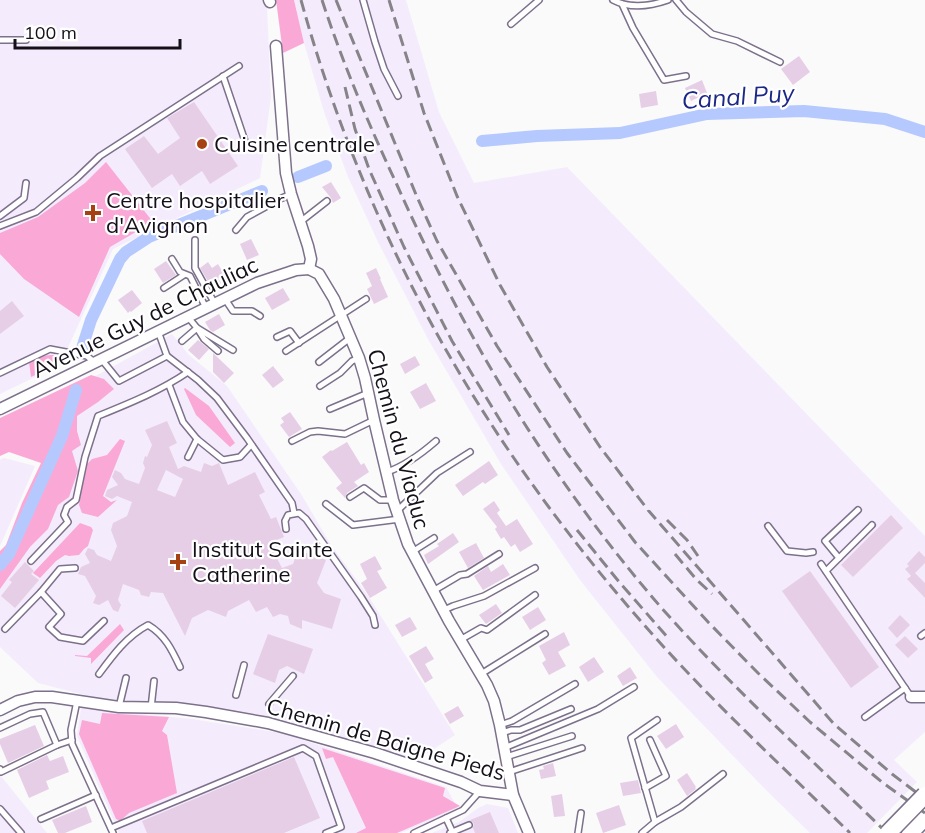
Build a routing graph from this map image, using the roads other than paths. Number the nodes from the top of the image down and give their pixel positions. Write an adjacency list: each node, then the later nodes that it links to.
1 (363, 0): 15 (lane)
2 (539, 0): 7 (lane)
3 (613, 0): 6 (lane)
4 (668, 0): 6 (lane)
5 (676, 0): 11 (lane)
6 (622, 4): 14 (lane)
7 (511, 24)
8 (0, 40): 9 (lane)
9 (26, 40)
10 (276, 45): 18 (street)
11 (780, 62)
12 (239, 66): 13 (lane)
13 (224, 76): 16 (lane); 22 (lane)
14 (686, 76)
15 (398, 96)
16 (247, 147)
17 (26, 183): 20 (lane)
18 (290, 191): 21 (street); 23 (lane)
19 (327, 201): 21 (lane)
20 (0, 216)
21 (299, 219): 26 (street)
22 (0, 226)
23 (236, 230)
24 (195, 240): 30 (lane)
25 (172, 259): 27 (lane)
26 (309, 269): 30 (street, Avenue Guy de Chauliac); 31 (street, Chemin du Viaduc)
27 (184, 275): 28 (lane); 30 (lane)
28 (164, 288)
29 (366, 299): 31 (lane)
30 (216, 303): 32 (lane); 33 (street, Avenue Guy de Chauliac)
31 (340, 315): 37 (street, Chemin du Viaduc); 39 (lane)
32 (260, 316)
33 (188, 317): 34 (lane); 35 (street, Avenue Guy de Chauliac)
34 (196, 328): 38 (lane); 40 (lane); 41 (lane)
35 (158, 331): 43 (lane); 45 (street, Avenue Guy de Chauliac)
36 (277, 337): 39 (lane)
37 (350, 338): 44 (street, Chemin du Viaduc); 46 (lane)
38 (182, 341)
39 (299, 343): 42 (lane)
40 (233, 350)
41 (218, 351)
42 (286, 351)
43 (167, 356): 45 (lane); 47 (lane)
44 (359, 358): 50 (lane); 51 (street, Chemin du Viaduc)
45 (94, 362): 48 (lane); 52 (street, Avenue Guy de Chauliac)
46 (319, 362)
47 (188, 372): 49 (lane); 58 (lane)
48 (0, 373)
49 (169, 385): 55 (lane); 75 (lane)
50 (320, 386)
51 (368, 393): 53 (lane); 54 (street, Chemin du Viaduc)
52 (0, 409)
53 (330, 409)
54 (374, 420): 56 (lane); 61 (street, Chemin du Viaduc)
55 (197, 439): 58 (lane); 60 (lane)
56 (292, 441)
57 (436, 441): 61 (lane)
58 (251, 445): 66 (lane)
59 (470, 452): 64 (lane)
60 (188, 457)
61 (387, 472): 64 (street, Chemin du Viaduc)
62 (351, 497): 64 (lane)
63 (326, 504): 64 (lane)
64 (397, 510): 71 (street, Chemin du Viaduc)
65 (858, 510): 74 (lane)
66 (294, 513): 69 (lane); 85 (lane)
67 (872, 525): 74 (lane)
68 (768, 526): 72 (lane)
69 (286, 529)
70 (434, 538): 71 (lane)
71 (412, 552): 80 (street, Chemin du Viaduc)
72 (813, 552)
73 (499, 554): 80 (lane)
74 (839, 558): 79 (lane)
75 (31, 561)
76 (821, 564): 79 (lane)
77 (75, 568): 81 (lane)
78 (535, 568): 83 (lane)
79 (826, 571): 98 (lane)
80 (433, 591): 83 (street, Chemin du Viaduc)
81 (41, 592): 84 (lane); 86 (lane)
82 (535, 595): 88 (lane)
83 (444, 611): 88 (street, Chemin du Viaduc)
84 (104, 621)
85 (375, 625)
86 (5, 630)
87 (545, 634): 92 (lane)
88 (460, 640): 92 (street, Chemin du Viaduc)
89 (244, 665): 99 (lane)
90 (180, 667): 91 (lane)
91 (99, 674)
92 (480, 674): 110 (street, Chemin du Viaduc)
93 (293, 676): 102 (lane)
94 (126, 678): 103 (lane)
95 (154, 681): 104 (lane)
96 (575, 684): 110 (lane)
97 (634, 687): 116 (lane)
98 (908, 692): 100 (street); 107 (lane)
99 (236, 696)
100 (925, 697)
101 (77, 701): 103 (street, Chemin de Baigne Pieds); 106 (street, Chemin de Baigne Pieds); 112 (lane)
102 (269, 704)
103 (119, 706): 104 (street, Chemin de Baigne Pieds)
104 (151, 708): 121 (street, Chemin de Baigne Pieds)
105 (570, 709): 110 (lane)
106 (0, 710)
107 (865, 717)
108 (657, 720): 120 (lane)
109 (0, 728): 114 (lane)
110 (501, 729): 116 (street, Chemin du Viaduc)
111 (572, 736): 116 (lane)
112 (72, 740): 114 (lane); 122 (lane)
113 (650, 740): 120 (lane)
114 (57, 745): 117 (lane)
115 (582, 747): 118 (lane)
116 (505, 752): 118 (street, Chemin du Viaduc)
117 (0, 769)
118 (509, 772): 123 (street, Chemin du Viaduc)
119 (723, 774): 130 (lane)
120 (645, 788): 130 (lane)
121 (480, 790): 123 (street, Chemin de Baigne Pieds); 128 (lane)
122 (96, 795): 129 (lane); 132 (lane)
123 (513, 795): 137 (street, Chemin du Viaduc)
124 (925, 795): 140 (main road, bridge)
125 (0, 809): 133 (lane)
126 (581, 813): 138 (lane)
127 (925, 817): 141 (main road)
128 (446, 818): 135 (lane); 136 (lane)
129 (41, 819)
130 (655, 822): 139 (lane)
131 (469, 825): 136 (lane)
132 (112, 831): 134 (lane)
133 (21, 833)
134 (326, 833)
135 (414, 833)
136 (452, 833)
137 (529, 833)
138 (578, 833)
139 (642, 833)
140 (888, 833)
141 (910, 833)

